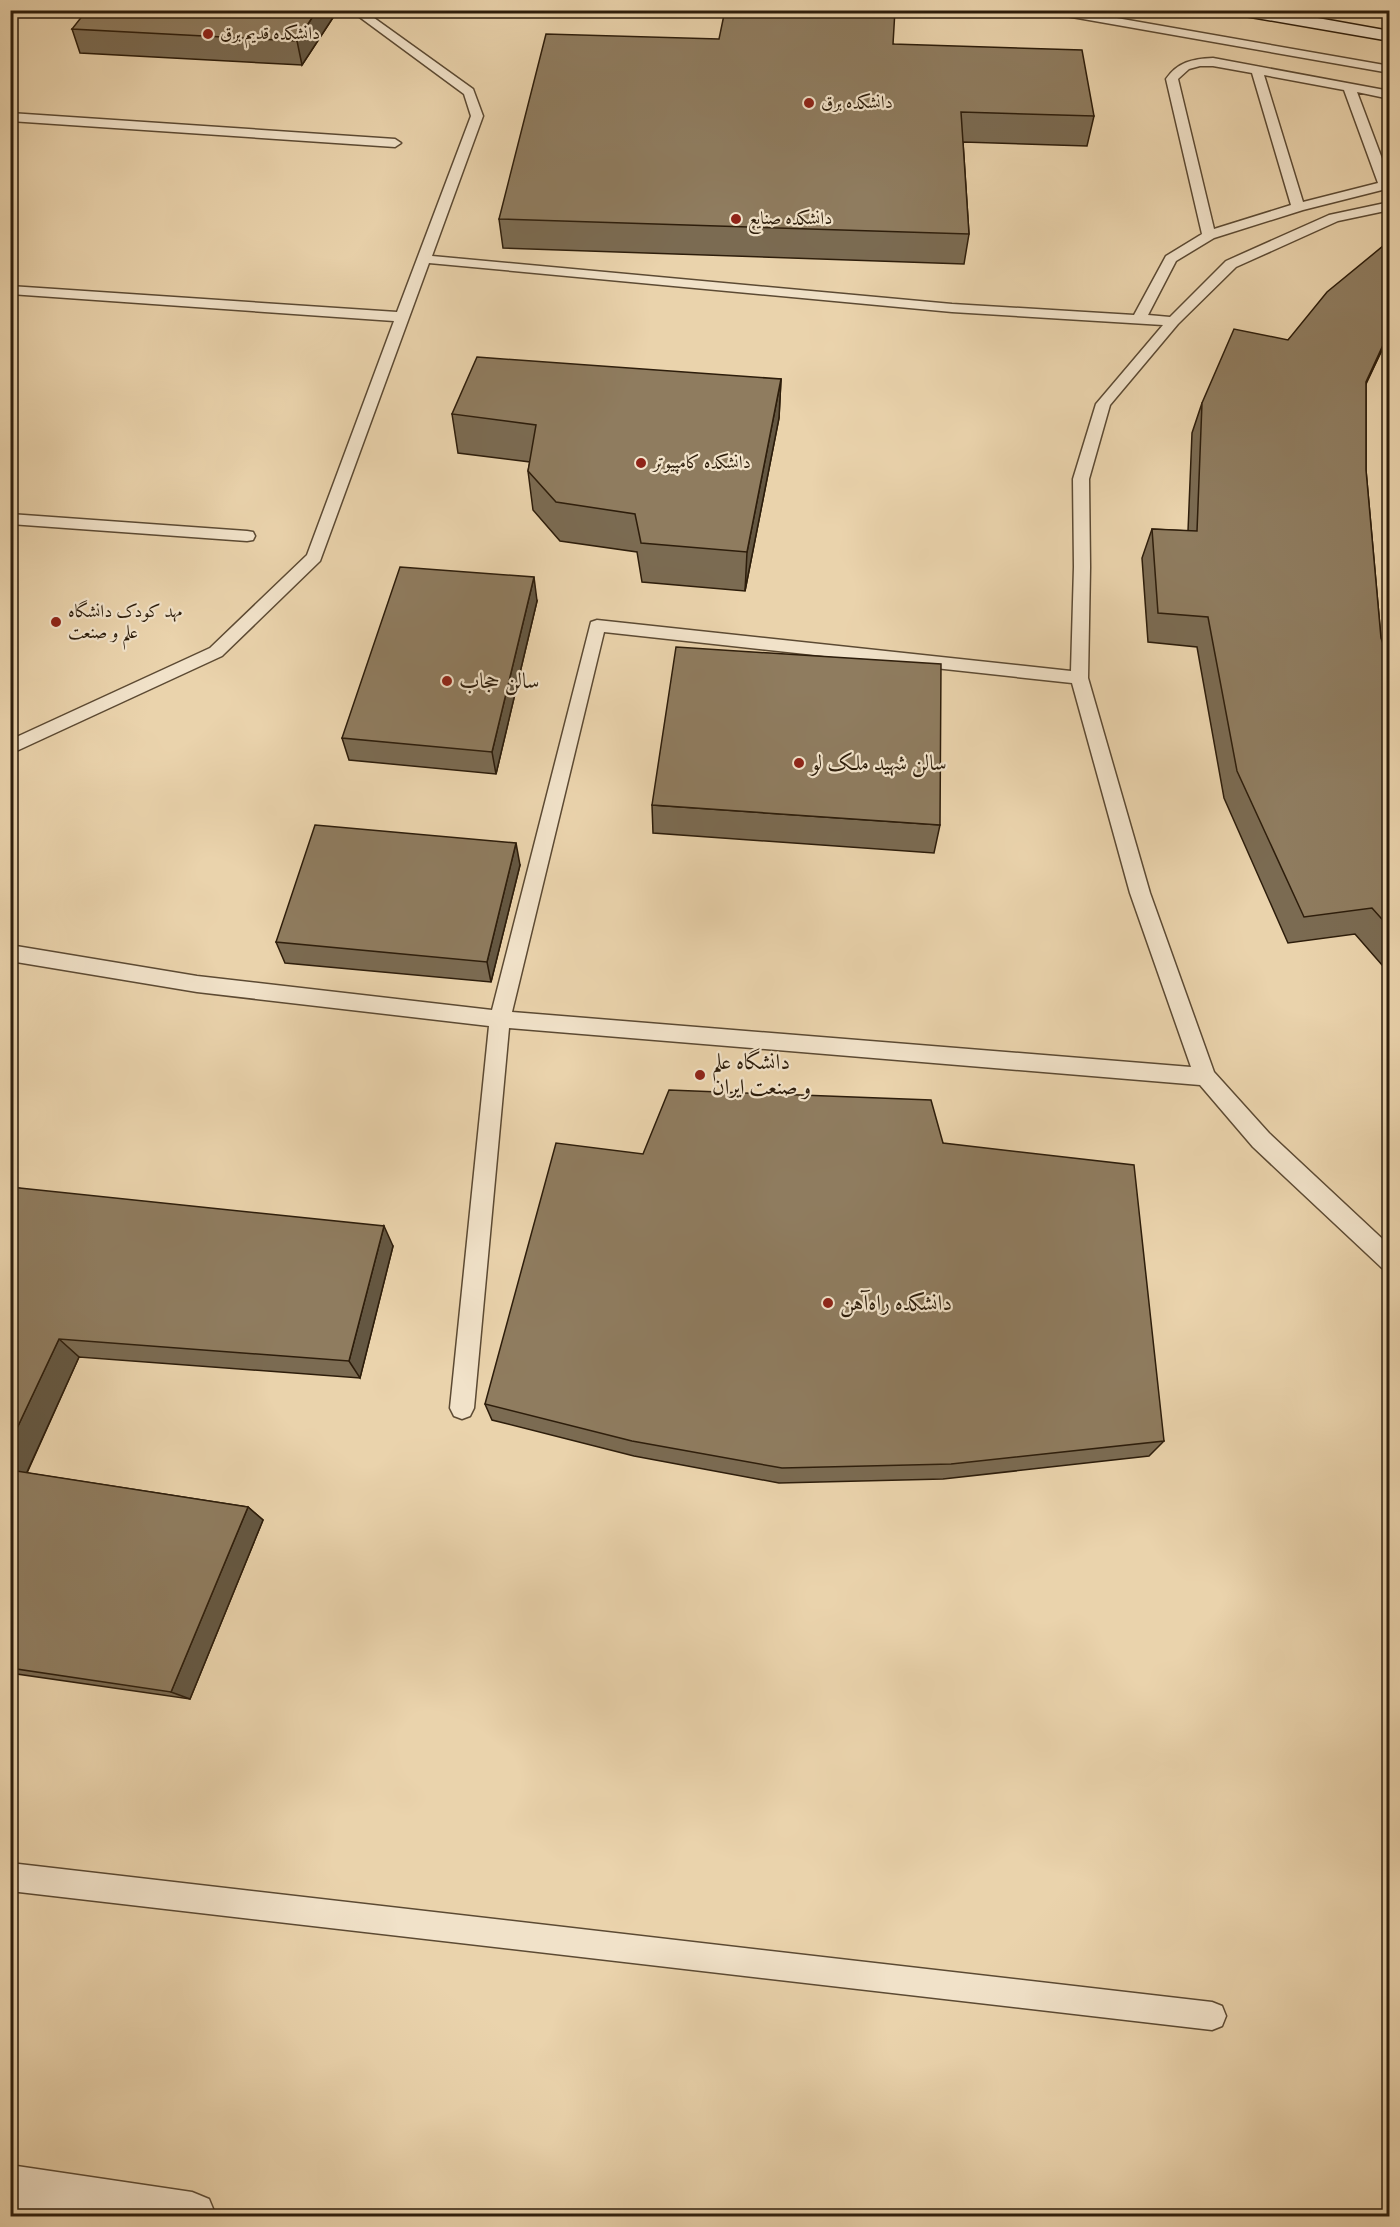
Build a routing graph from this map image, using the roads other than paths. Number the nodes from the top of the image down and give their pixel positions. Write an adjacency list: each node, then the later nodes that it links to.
1 (355, 10): 15 (lane)
2 (1049, 10): 6 (lane)
3 (1239, 10): 4 (main road)
4 (1389, 36)
5 (1257, 70): 7 (lane); 13 (lane); 14 (lane)
6 (1389, 70)
7 (1350, 89): 8 (lane); 11 (lane)
8 (1389, 95)
9 (10, 117): 10 (lane)
10 (395, 143)
11 (1387, 185): 13 (lane)
12 (1389, 206): 19 (lane)
13 (1298, 207): 14 (lane)
14 (1209, 235): 18 (lane)
15 (424, 259): 17 (lane); 18 (lane)
16 (10, 290): 17 (lane)
17 (403, 317): 23 (lane)
18 (1139, 319): 19 (lane)
19 (1173, 321): 22 (lane)
20 (10, 519): 21 (lane)
21 (247, 536)
22 (1079, 678): 25 (lane); 26 (lane)
23 (10, 747)
24 (10, 953): 25 (lane)
25 (500, 1018): 26 (lane); 28 (lane)
26 (1205, 1077): 27 (lane)
27 (1389, 1260)
28 (462, 1408)
29 (10, 1876): 30 (lane)
30 (1212, 2016)
31 (10, 2189): 32 (main road)
32 (192, 2217)

